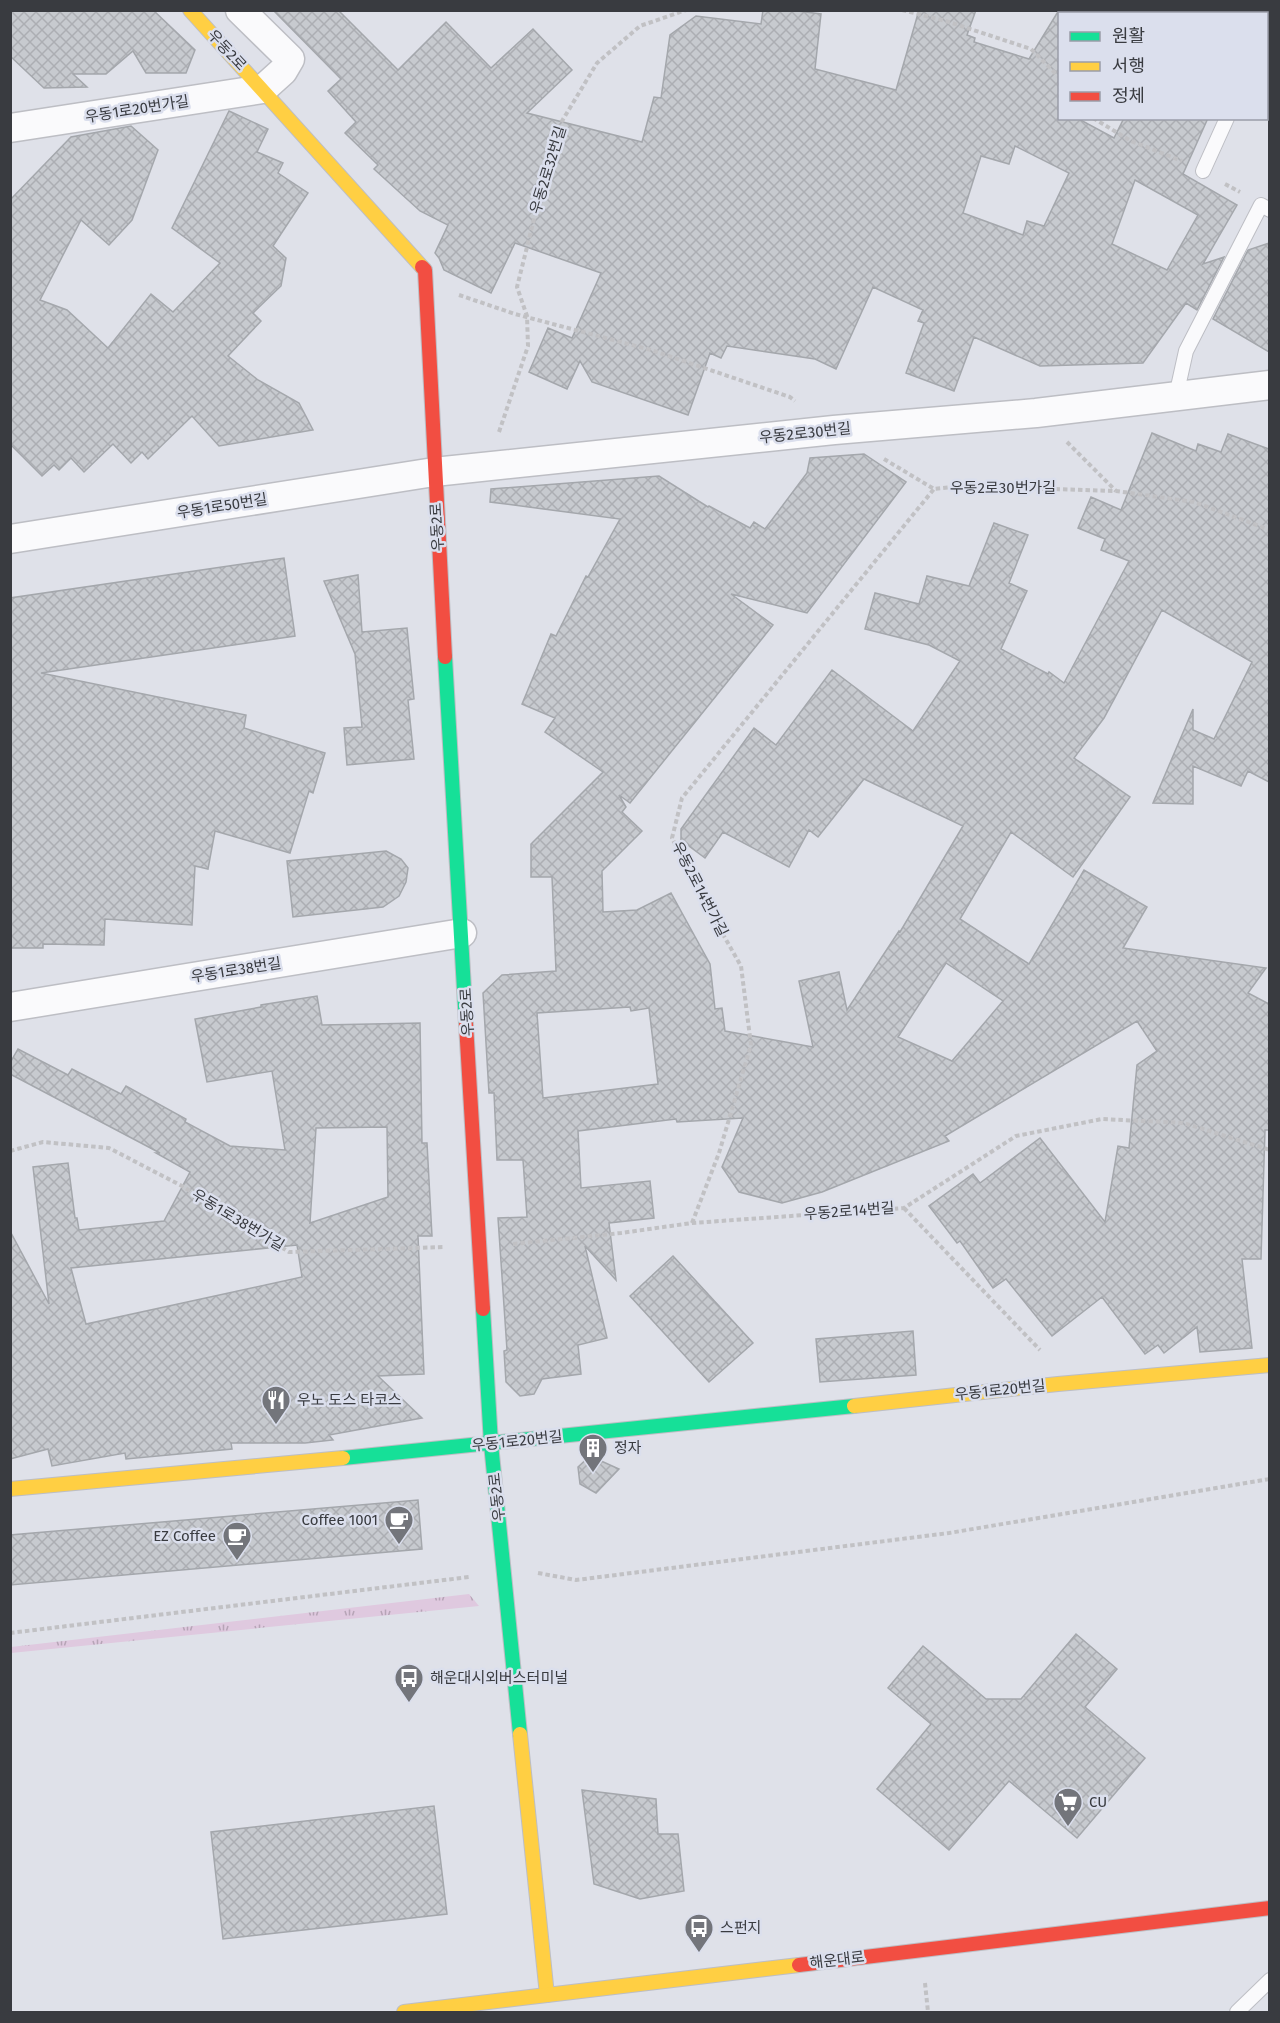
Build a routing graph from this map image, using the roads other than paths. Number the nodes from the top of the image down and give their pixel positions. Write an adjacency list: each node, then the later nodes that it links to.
1 (190, 10): 3 (street, 우동2로)
2 (240, 10): 3 (street)
3 (263, 89): 5 (street, 우동1로20번가길); 10 (street, 우동2로)
4 (1226, 120): 6 (lane)
5 (10, 128)
6 (1203, 171)
7 (1269, 210): 9 (lane)
8 (1269, 385): 9 (street, 우동2로30번길)
9 (1176, 396): 10 (street, 우동2로30번길)
10 (434, 472): 11 (street, 우동1로50번길); 12 (street, 우동2로)
11 (10, 539)
12 (462, 933): 13 (street, 우동1로38번길); 15 (street, 우동2로)
13 (10, 1007)
14 (1269, 1365): 15 (street, 우동1로20번길)
15 (491, 1444): 16 (street, 우동1로20번길); 19 (street, 우동2로)
16 (10, 1489)
17 (1269, 1908): 19 (street, 해운대로)
18 (1269, 1980): 21 (lane)
19 (547, 1995): 20 (street, 해운대로)
20 (404, 2013)
21 (1237, 2013)

